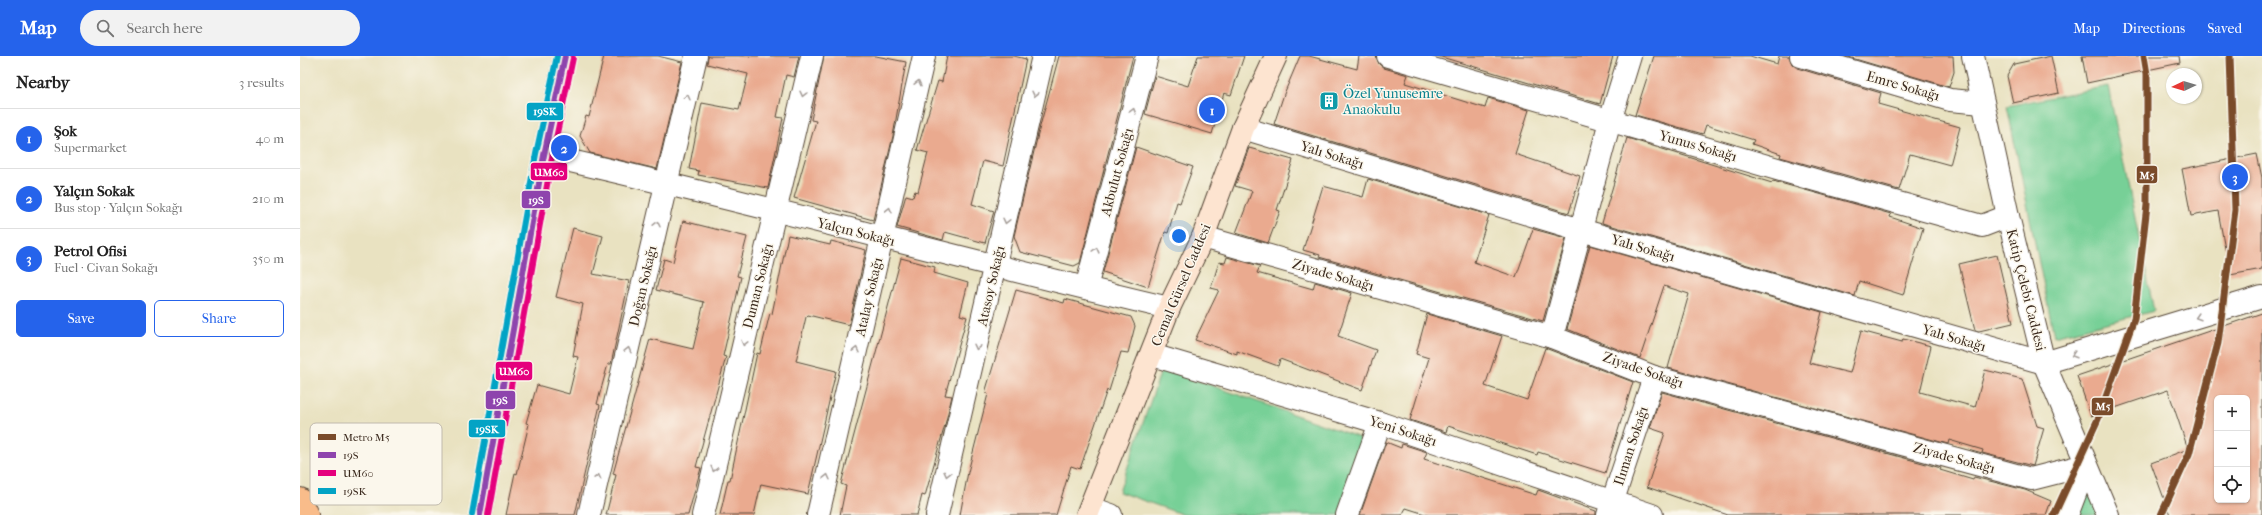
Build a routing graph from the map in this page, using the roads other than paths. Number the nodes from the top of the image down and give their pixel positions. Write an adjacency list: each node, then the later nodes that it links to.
1 (565, 56): 15 (street)
2 (696, 56): 16 (street, Doğan Sokağı, one-way to 2)
3 (812, 56): 17 (street, Duman Sokağı, one-way to 17)
4 (924, 56): 21 (street, Atalay Sokağı, one-way to 4)
5 (1043, 56): 22 (street, Atasoy Sokağı, one-way to 22)
6 (1148, 56): 23 (street, Akbulut Sokağı, one-way to 6)
7 (1276, 56): 14 (street, Cemal Gürsel Caddesi)
8 (1388, 56): 13 (street, Yunus Sokağı)
9 (1630, 56): 13 (street)
10 (1801, 56): 12 (street, Emre Sokağı)
11 (1973, 56): 12 (street, Katip Çelebi Caddesi)
12 (1983, 103): 18 (street, Katip Çelebi Caddesi)
13 (1610, 121): 18 (street, Yunus Sokağı); 19 (street)
14 (1243, 128): 19 (street, Yalı Sokağı); 20 (street, Cemal Gürsel Caddesi)
15 (544, 155): 16 (street, Yalçın Sokağı); 36 (street)
16 (667, 183): 17 (street, Yalçın Sokağı); 37 (street, Doğan Sokağı, one-way to 16)
17 (776, 211): 21 (street, Yalçın Sokağı); 38 (street, Duman Sokağı, one-way to 38)
18 (2008, 216): 28 (street, Katip Çelebi Caddesi)
19 (1582, 230): 26 (street); 28 (street, Yalı Sokağı)
20 (1203, 237): 25 (street, Cemal Gürsel Caddesi); 26 (street, Ziyade Sokağı)
21 (882, 238): 22 (street, Yalçın Sokağı); 39 (street, Atalay Sokağı, one-way to 21)
22 (996, 266): 23 (street, Yalçın Sokağı); 40 (street, Atasoy Sokağı, one-way to 40)
23 (1086, 288): 25 (street, Yalçın Sokağı)
24 (2262, 297): 28 (street, one-way to 28)
25 (1169, 308): 27 (street, Cemal Gürsel Caddesi)
26 (1552, 337): 29 (street, Ziyade Sokağı)
27 (1152, 355): 30 (street, Yeni Sokağı); 34 (street, Cemal Gürsel Caddesi)
28 (2044, 364): 31 (street, Katip Çelebi Caddesi)
29 (1654, 377): 31 (street, Ziyade Sokağı); 33 (street, Ilıman Sokağı)
30 (1380, 423): 33 (street, Yeni Sokağı); 42 (street)
31 (2086, 465): 44 (street); 45 (street, Katip Çelebi Caddesi)
32 (300, 499): 35 (highway)
33 (1610, 508): 43 (street, Yeni Sokağı)
34 (1089, 511): 41 (street)
35 (306, 515)
36 (480, 515)
37 (589, 515)
38 (703, 515)
39 (818, 515)
40 (937, 515)
41 (1111, 515)
42 (1346, 515)
43 (1652, 515)
44 (2067, 515)
45 (2108, 515)

